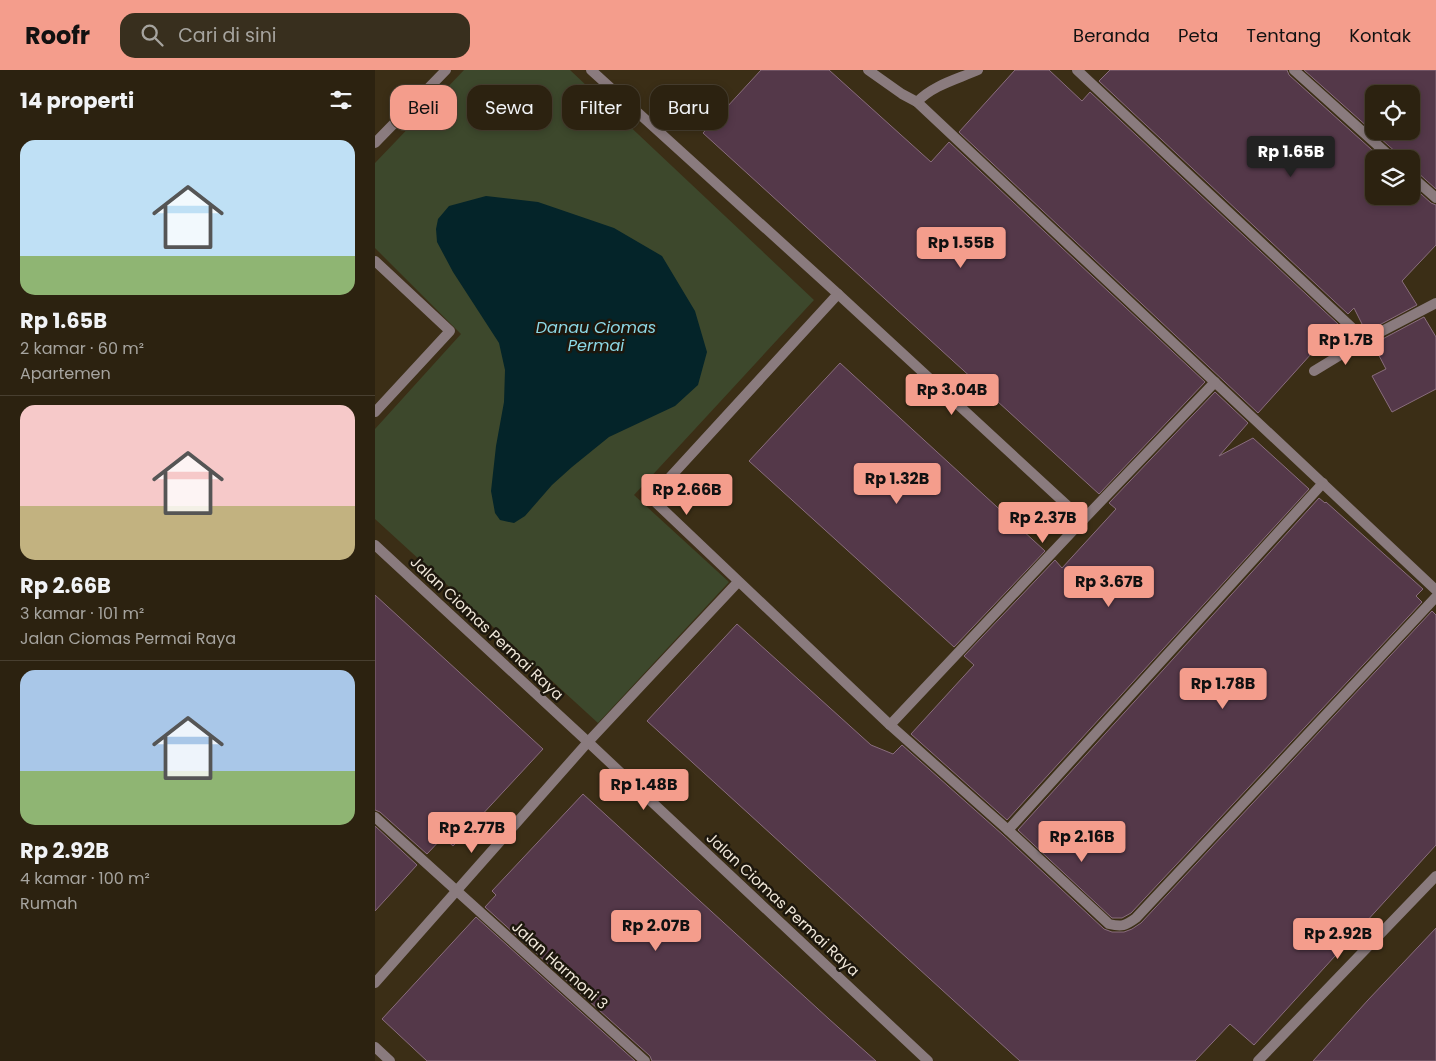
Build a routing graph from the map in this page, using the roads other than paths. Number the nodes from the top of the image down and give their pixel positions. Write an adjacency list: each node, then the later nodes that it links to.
1 (446, 70): 8 (street)
2 (591, 70): 13 (street)
3 (868, 70): 7 (street)
4 (978, 70): 7 (street)
5 (1077, 70): 15 (street)
6 (1295, 70): 9 (street)
7 (917, 102): 17 (street)
8 (375, 144)
9 (1383, 150)
10 (1420, 184): 11 (street)
11 (1436, 198)
12 (375, 261): 18 (street)
13 (838, 294): 20 (street); 22 (street)
14 (1436, 303): 15 (street)
15 (1365, 340): 16 (street)
16 (1314, 372)
17 (1215, 382): 19 (street); 20 (street)
18 (375, 412)
19 (1323, 483): 23 (street); 28 (street)
20 (1083, 520): 25 (street)
21 (375, 545): 26 (street, Jalan Ciomas Permai Raya)
22 (738, 582): 25 (street); 26 (street)
23 (1436, 590)
24 (1436, 597): 28 (street)
25 (890, 725): 28 (street)
26 (588, 742): 30 (street); 35 (street, Jalan Ciomas Permai Raya)
27 (375, 817): 30 (street, Jalan Harmoni 3)
28 (1008, 830)
29 (1436, 876): 36 (street)
30 (456, 891): 31 (street); 34 (street, Jalan Harmoni 3)
31 (375, 983)
32 (375, 1047): 33 (street)
33 (390, 1061)
34 (645, 1061)
35 (928, 1061)
36 (1258, 1061)

